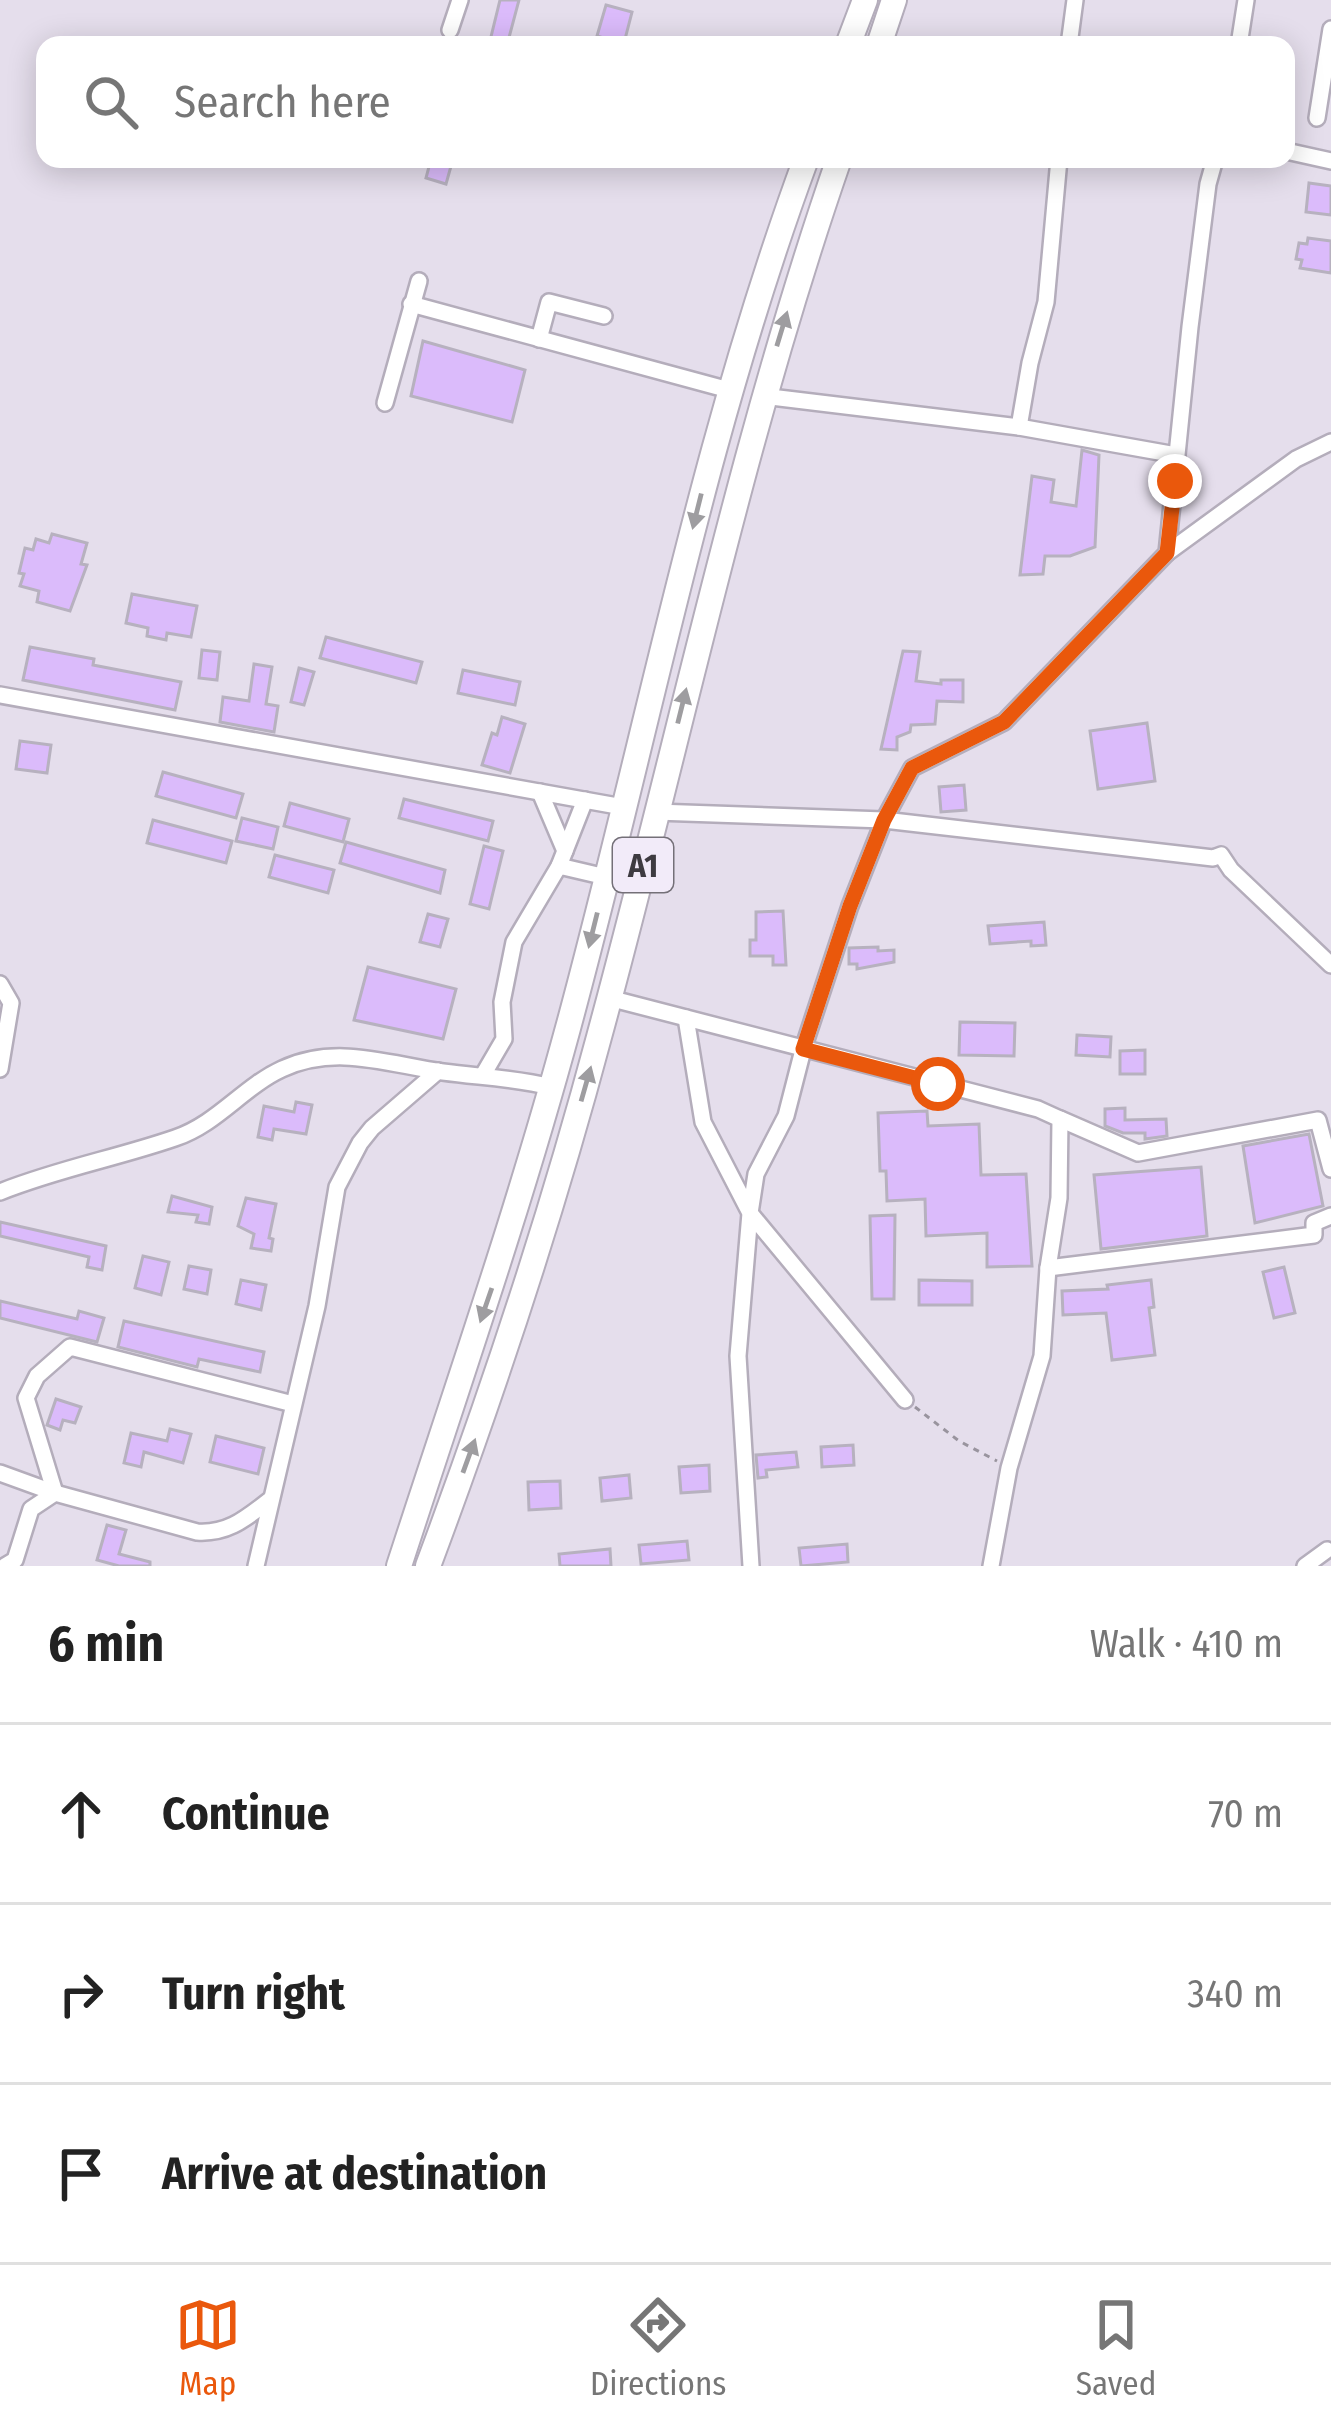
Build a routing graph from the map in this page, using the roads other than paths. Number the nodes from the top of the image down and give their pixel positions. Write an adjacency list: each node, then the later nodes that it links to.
1 (460, 0): 7 (street)
2 (865, 0): 8 (highway)
3 (894, 0): 9 (highway)
4 (1075, 0): 10 (street)
5 (1246, 0): 11 (street)
6 (1331, 29): 12 (street)
7 (450, 30)
8 (851, 36)
9 (881, 36)
10 (1071, 36)
11 (1240, 36)
12 (1317, 118)
13 (1295, 153): 14 (street)
14 (1331, 161)
15 (803, 168): 23 (highway, A1)
16 (836, 168): 24 (highway, A1, one-way to 16)
17 (1058, 168): 26 (street)
18 (1213, 168): 30 (street)
19 (418, 281): 20 (street)
20 (412, 304): 22 (street); 25 (street)
21 (604, 316): 22 (street)
22 (539, 338): 23 (street)
23 (729, 390): 28 (highway, A1)
24 (762, 396): 26 (street); 29 (highway, A1)
25 (385, 403)
26 (1019, 427): 30 (street)
27 (1331, 442): 31 (street)
28 (712, 444): 29 (highway); 35 (highway, A1, one-way to 35)
29 (746, 453): 36 (highway, A1, one-way to 29)
30 (1176, 455): 31 (street)
31 (1167, 553): 37 (street)
32 (0, 695): 33 (street)
33 (540, 792): 34 (street); 38 (street)
34 (585, 800): 35 (street); 38 (street)
35 (623, 807): 39 (highway, A1)
36 (656, 812): 37 (street); 40 (highway, A1)
37 (884, 820): 41 (street); 45 (street)
38 (562, 859): 39 (street); 48 (street)
39 (605, 882): 40 (highway); 49 (highway, A1, one-way to 49)
40 (636, 894): 43 (highway, A1)
41 (1331, 965)
42 (0, 984): 46 (street)
43 (609, 998): 44 (street); 65 (highway, A1, one-way to 43)
44 (686, 1018): 45 (street); 53 (street)
45 (803, 1049): 50 (street); 53 (street)
46 (0, 1070)
47 (438, 1071): 48 (street); 52 (street); 57 (street)
48 (483, 1075): 49 (street)
49 (551, 1087): 64 (highway, A1, one-way to 64)
50 (1060, 1119): 51 (street); 55 (street)
51 (1331, 1169)
52 (0, 1192)
53 (750, 1213): 56 (street); 66 (street)
54 (1331, 1216): 55 (street)
55 (1048, 1268): 67 (street)
56 (905, 1400)
57 (293, 1404): 59 (street); 60 (street)
58 (0, 1473): 59 (street)
59 (55, 1493): 60 (street); 62 (street)
60 (271, 1499): 63 (street)
61 (1327, 1550): 68 (street)
62 (5, 1566)
63 (256, 1566)
64 (399, 1566)
65 (428, 1566)
66 (751, 1566)
67 (991, 1566)
68 (1305, 1566)

